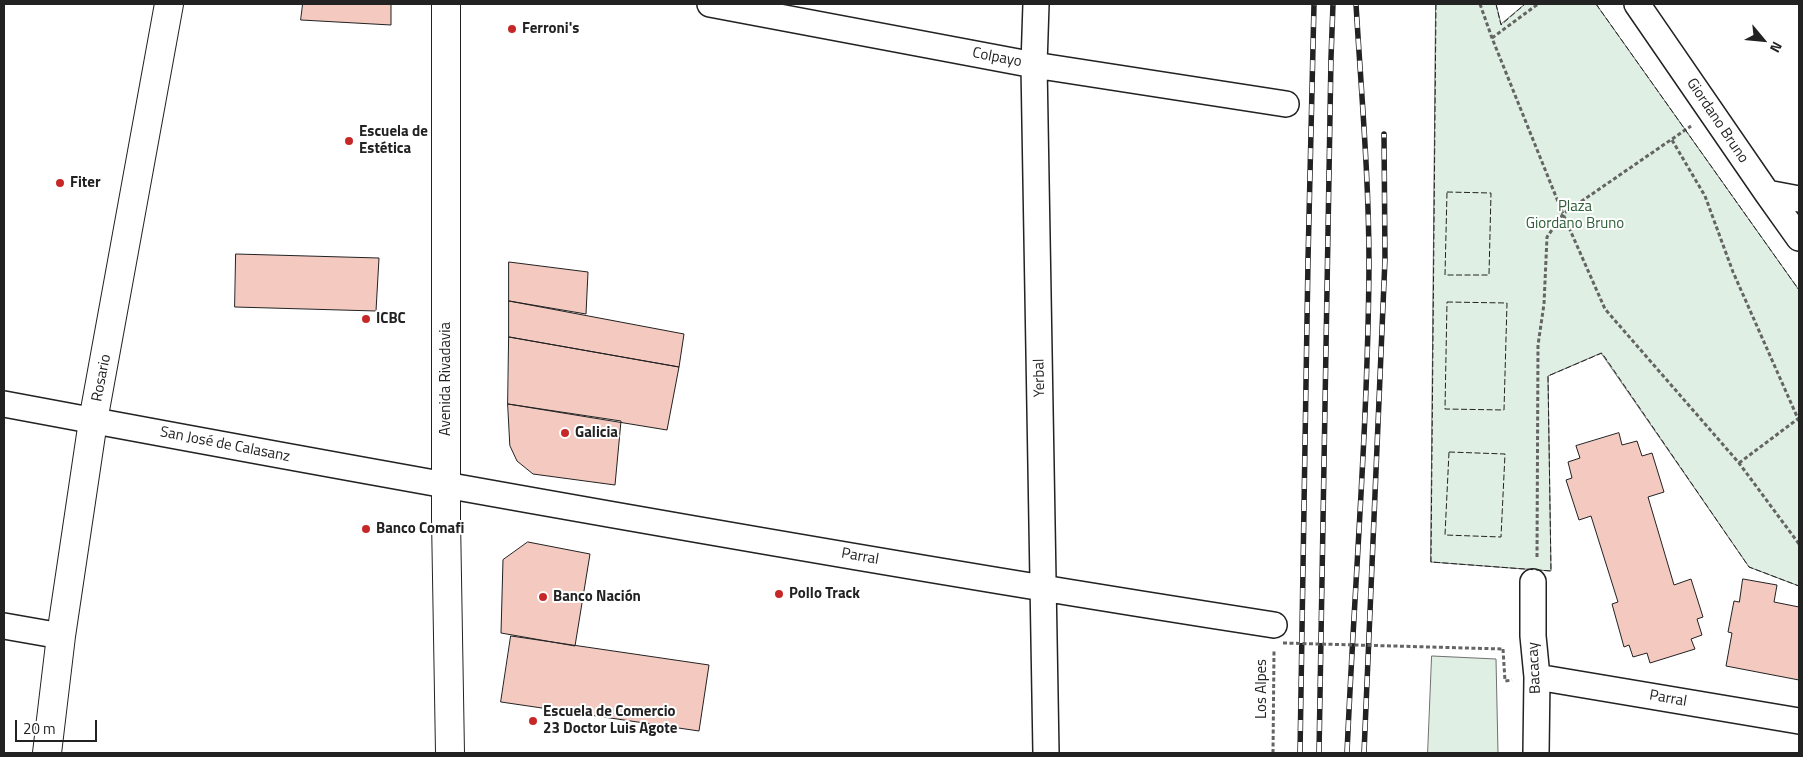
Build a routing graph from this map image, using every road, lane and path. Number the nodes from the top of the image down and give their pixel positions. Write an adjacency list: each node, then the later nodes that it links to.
1 (169, 4): 19 (street, Rosario)
2 (446, 4): 21 (street, Avenida Rivadavia)
3 (710, 4): 9 (street, Colpayo)
4 (1036, 4): 9 (street, Yerbal)
5 (1480, 4): 8 (path)
6 (1538, 4): 8 (path)
7 (1637, 4): 11 (street, Giordano Bruno)
8 (1492, 38): 15 (path)
9 (1034, 64): 10 (street, Colpayo); 24 (street, Yerbal)
10 (1286, 104)
11 (1711, 112): 12 (path); 13 (street, Giordano Bruno)
12 (1672, 140): 15 (path); 18 (path)
13 (1767, 194): 14 (street); 16 (street, Giordano Bruno)
14 (1799, 199)
15 (1563, 214): 20 (path); 23 (path)
16 (1799, 238)
17 (4, 404): 19 (street, San José de Calasanz)
18 (1799, 419): 20 (path)
19 (94, 421): 21 (street, San José de Calasanz); 27 (street, Rosario)
20 (1739, 463): 22 (path)
21 (446, 486): 24 (street, Parral); 32 (street, Avenida Rivadavia)
22 (1799, 544)
23 (1533, 582): 28 (street, Bacacay)
24 (1044, 589): 26 (street, Parral); 33 (street, Yerbal)
25 (4, 626): 27 (street)
26 (1279, 634): 29 (path, bridge); 34 (path, Los Alpes)
27 (61, 636): 31 (street, Rosario)
28 (1537, 677): 30 (street, Parral); 35 (street, Bacacay)
29 (1505, 681)
30 (1799, 721)
31 (46, 753)
32 (450, 753)
33 (1046, 753)
34 (1273, 753)
35 (1536, 753)

